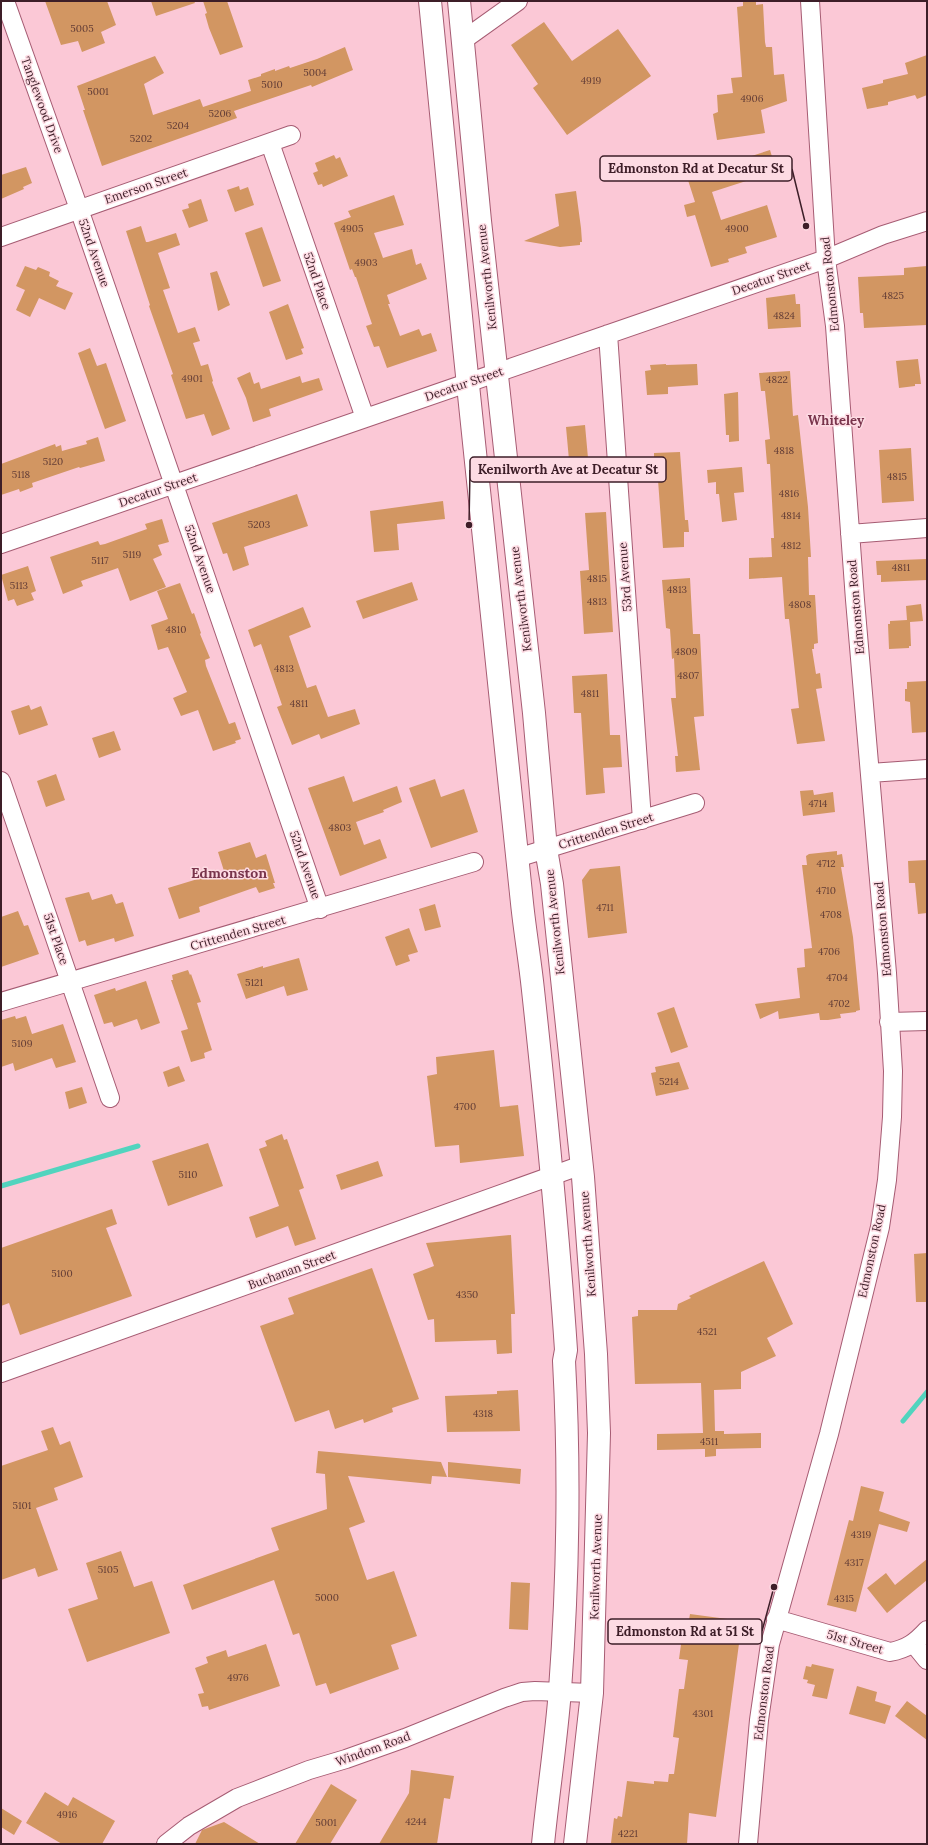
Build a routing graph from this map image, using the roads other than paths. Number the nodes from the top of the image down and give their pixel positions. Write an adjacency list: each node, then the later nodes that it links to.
1 (430, 1): 15 (main road)
2 (459, 1): 6 (main road, Kenilworth Avenue)
3 (518, 1): 6 (street)
4 (810, 1): 12 (street, Edmonston Road)
5 (6, 12): 9 (street, Tanglewood Drive)
6 (462, 41): 14 (main road, Kenilworth Avenue)
7 (291, 135): 8 (street, Emerson Street)
8 (270, 143): 9 (street, Emerson Street); 16 (street, 52nd Place)
9 (79, 209): 11 (street, Emerson Street); 17 (street, 52nd Avenue)
10 (927, 221): 12 (street, Decatur Street)
11 (1, 237)
12 (826, 258): 13 (street, Decatur Street); 19 (street, Edmonston Road)
13 (608, 334): 14 (street, Decatur Street); 25 (street, 53rd Avenue)
14 (498, 372): 15 (street, Decatur Street); 26 (main road, Kenilworth Avenue)
15 (467, 383): 16 (street, Decatur Street); 27 (main road)
16 (365, 418): 17 (street, Decatur Street)
17 (174, 484): 20 (street, Decatur Street); 29 (street, 52nd Avenue)
18 (927, 528): 19 (street)
19 (850, 534): 22 (street, Edmonston Road)
20 (1, 544)
21 (927, 769): 22 (street)
22 (870, 773): 33 (street, Edmonston Road)
23 (1, 781): 30 (street, 51st Place)
24 (695, 803): 25 (street, Crittenden Street)
25 (642, 820): 26 (street, Crittenden Street)
26 (546, 849): 27 (street, Crittenden Street); 35 (main road, Kenilworth Avenue)
27 (517, 858): 36 (main road)
28 (474, 862): 29 (street, Crittenden Street)
29 (320, 909): 30 (street, Crittenden Street)
30 (70, 982): 31 (street, Crittenden Street); 34 (street, 51st Place)
31 (1, 1002)
32 (927, 1021): 33 (street)
33 (890, 1022): 38 (street, Edmonston Road)
34 (110, 1098)
35 (582, 1165): 36 (street, Buchanan Street); 43 (main road, Kenilworth Avenue)
36 (552, 1176): 37 (street, Buchanan Street); 42 (main road)
37 (1, 1373)
38 (776, 1619): 40 (street, 51st Street); 47 (street, Edmonston Road)
39 (927, 1630): 40 (street)
40 (914, 1644): 41 (street)
41 (927, 1660)
42 (560, 1690): 43 (street, Windom Road); 44 (street, Windom Road); 45 (main road)
43 (592, 1693): 46 (main road, Kenilworth Avenue)
44 (166, 1844)
45 (543, 1844)
46 (575, 1844)
47 (748, 1844)

